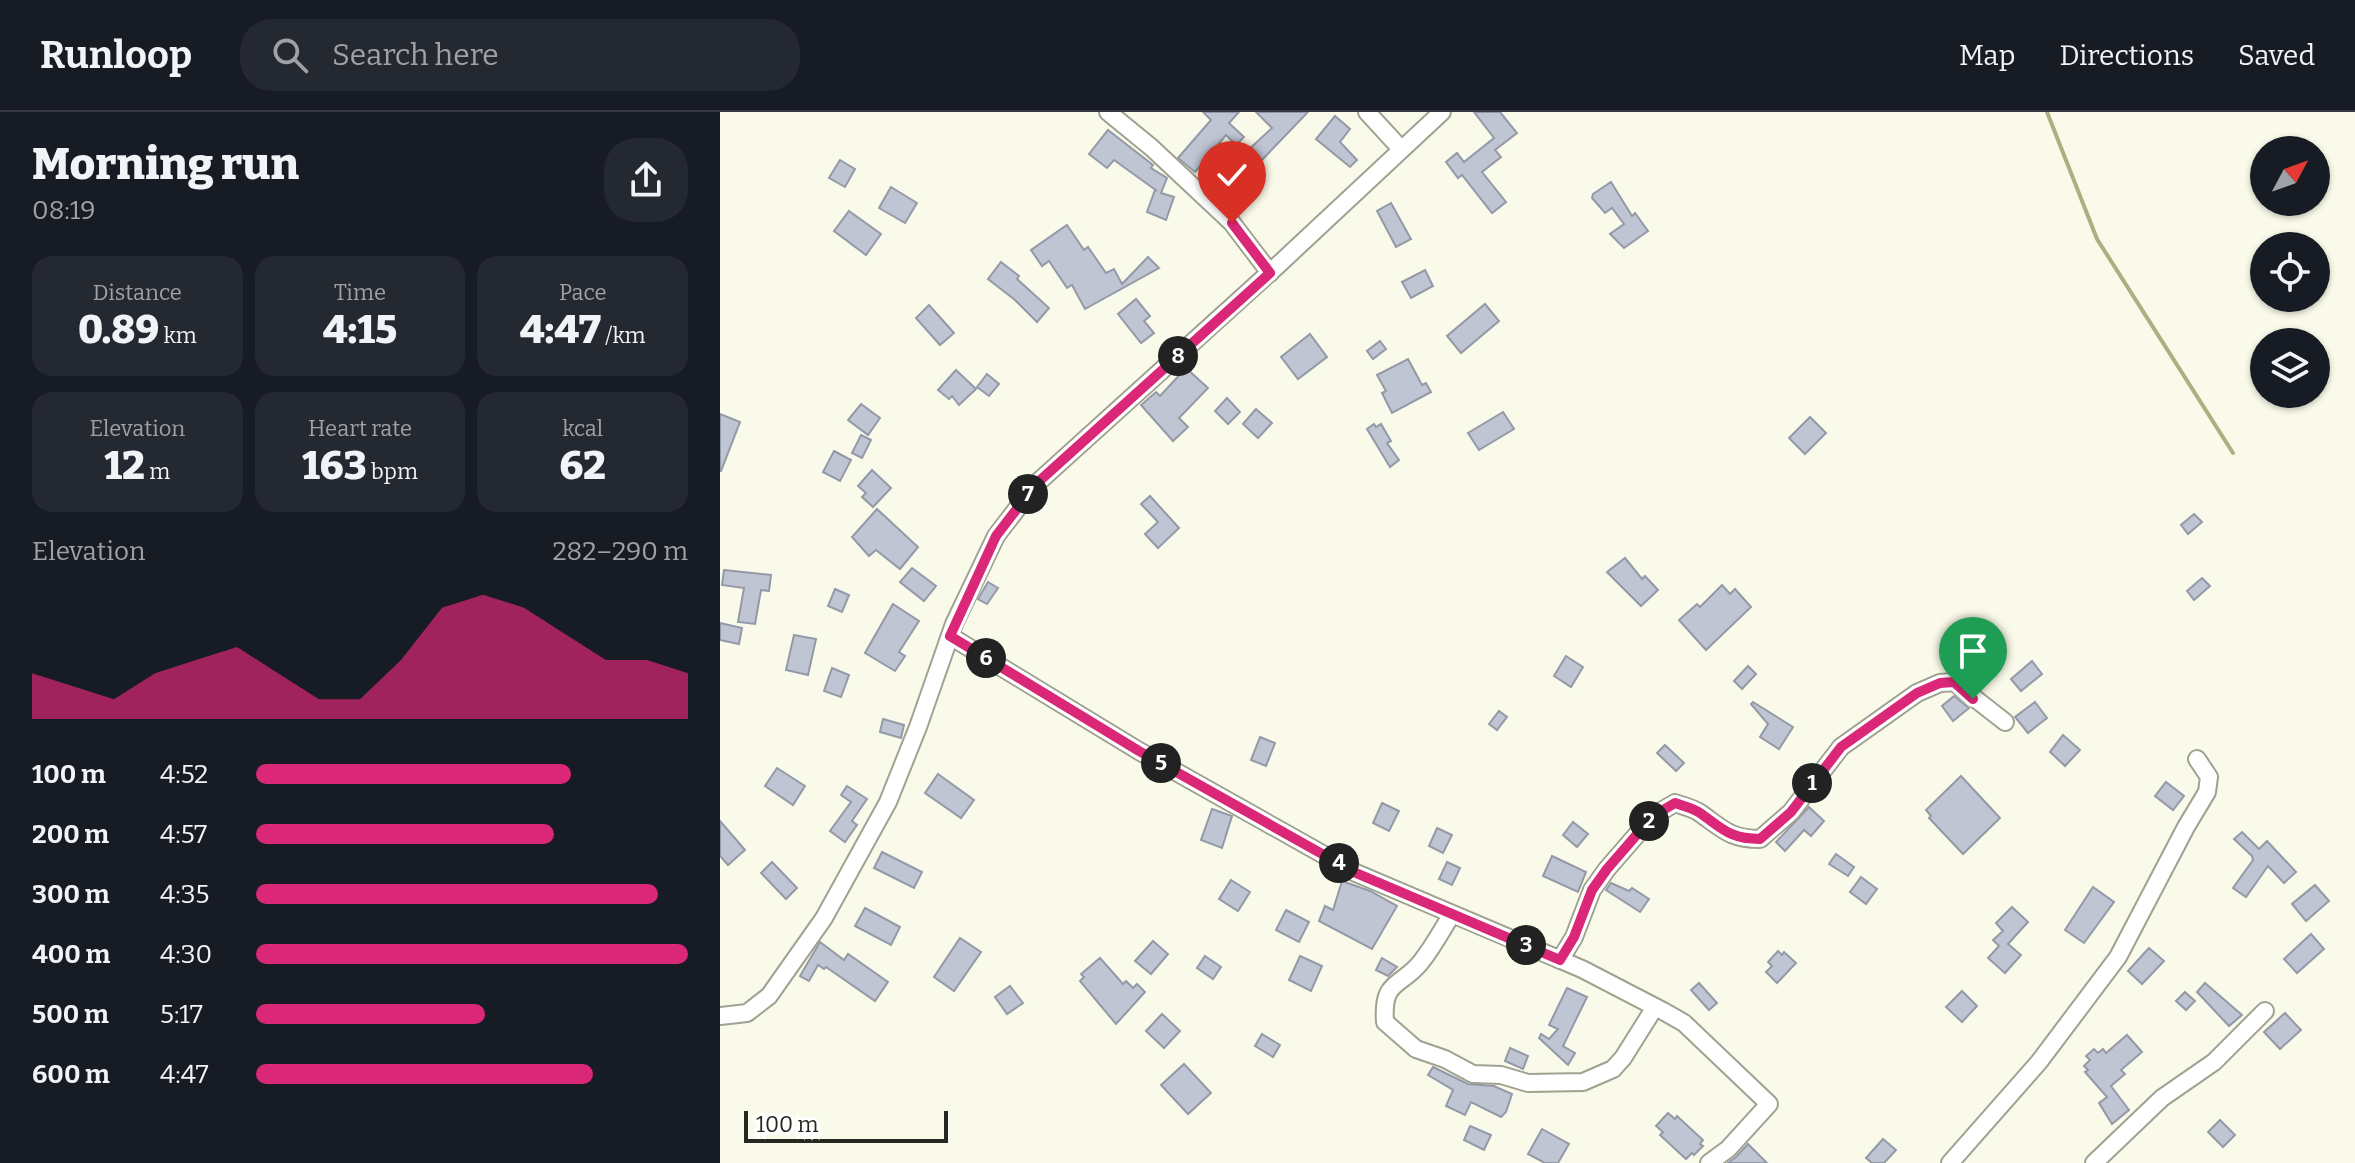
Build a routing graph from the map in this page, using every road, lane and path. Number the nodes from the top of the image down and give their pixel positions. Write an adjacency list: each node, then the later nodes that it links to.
1 (1108, 112): 5 (street)
2 (1367, 112): 4 (street)
3 (1442, 112): 4 (street)
4 (1401, 149): 5 (street)
5 (1270, 273): 6 (street)
6 (950, 636): 9 (street); 13 (street)
7 (2005, 722): 10 (street)
8 (2197, 759): 15 (street)
9 (1452, 914): 10 (street); 11 (street)
10 (1560, 960): 11 (street)
11 (1655, 1007): 14 (street)
12 (2265, 1011): 16 (street)
13 (720, 1016)
14 (1709, 1163)
15 (1950, 1163)
16 (2094, 1163)

